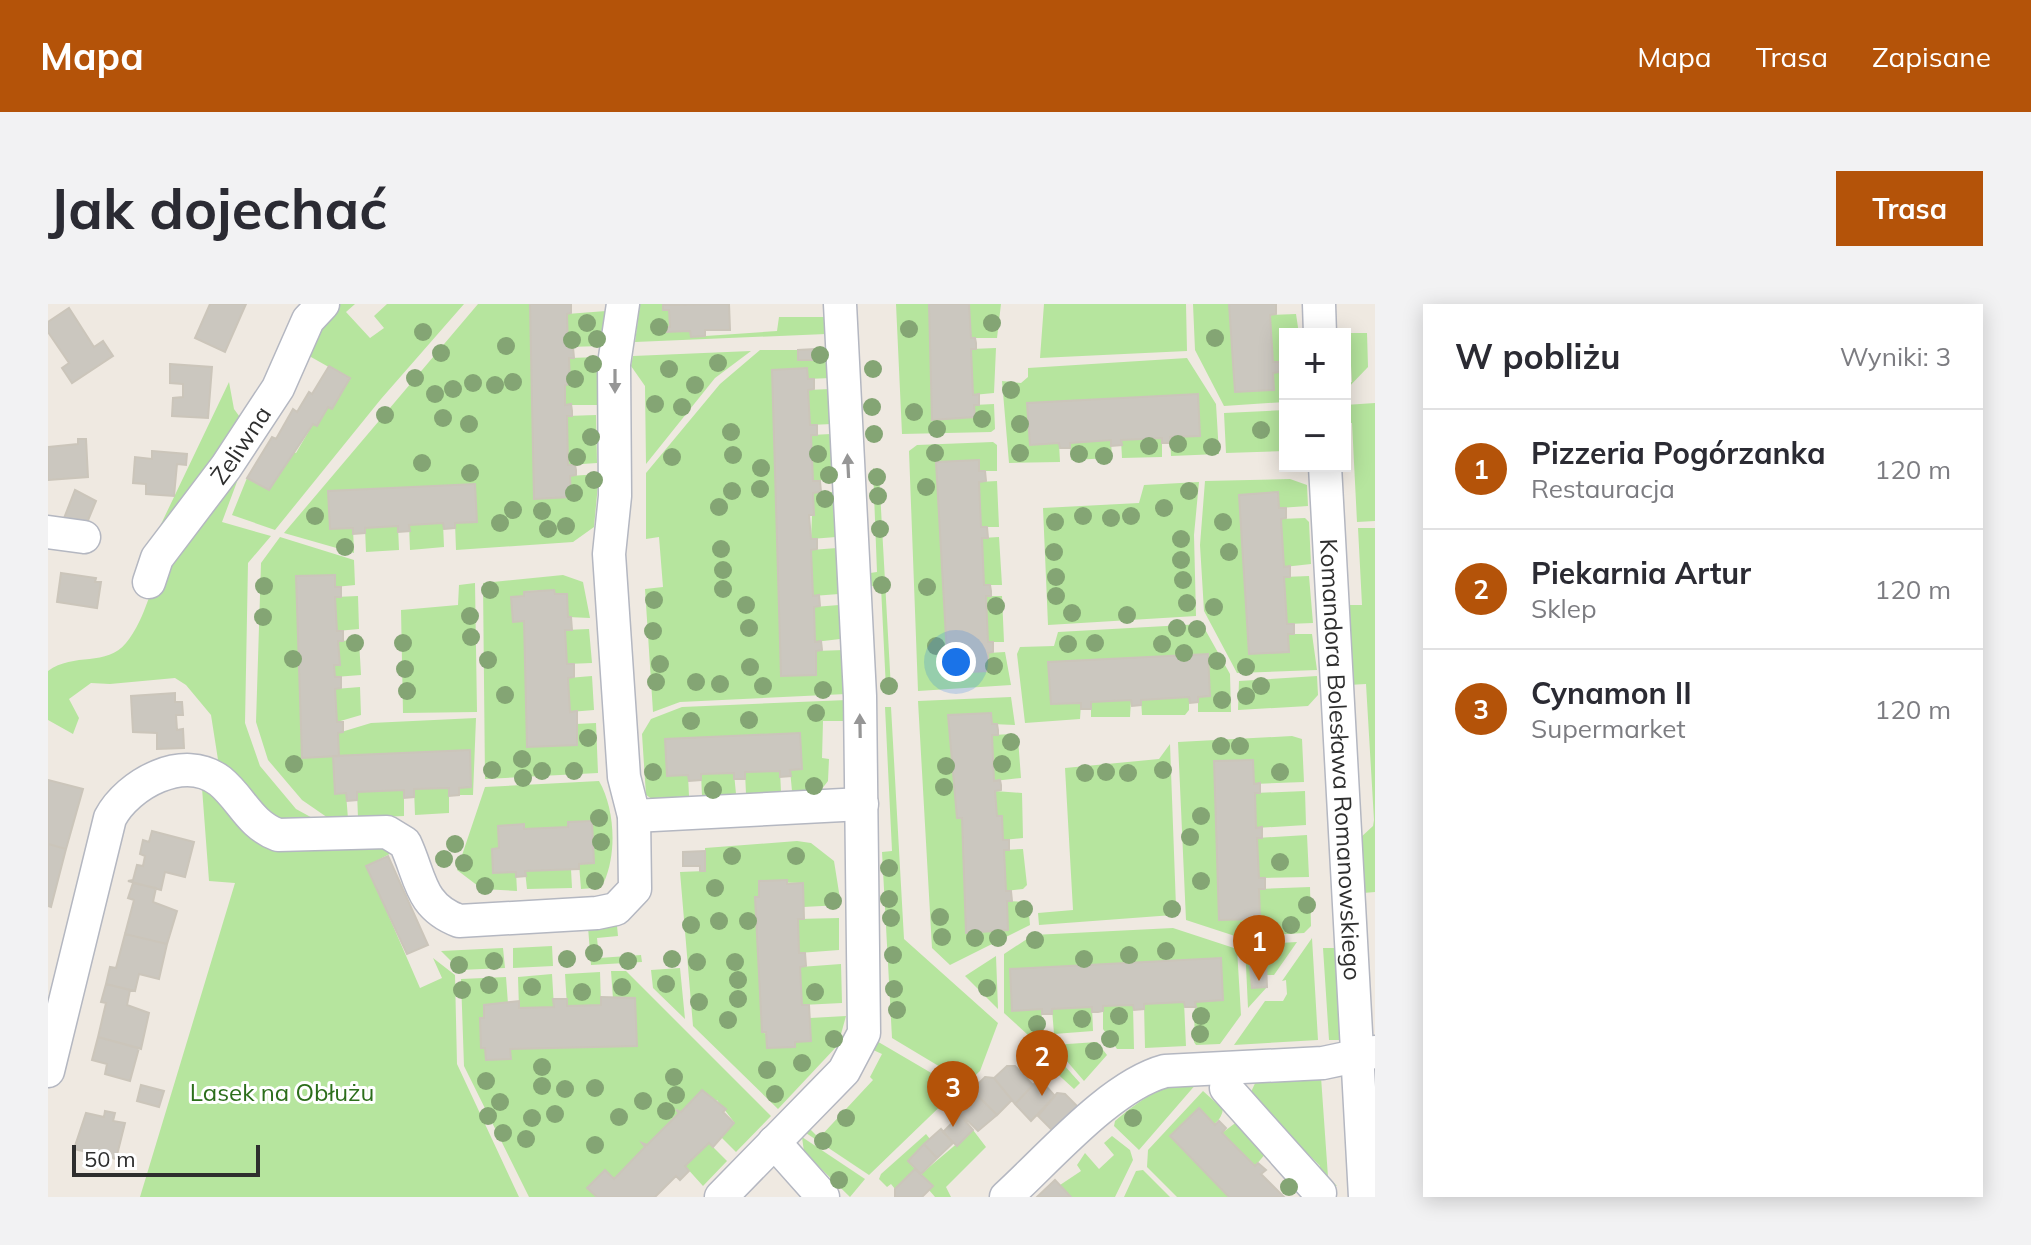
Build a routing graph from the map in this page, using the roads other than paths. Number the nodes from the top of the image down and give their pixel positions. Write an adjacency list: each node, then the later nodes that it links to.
1 (323, 304): 9 (street, Żeliwna)
2 (623, 304): 11 (street, one-way to 11)
3 (840, 304): 10 (street, one-way to 3)
4 (1319, 304): 5 (street)
5 (1320, 328)
6 (1325, 472): 12 (street, Komandora Bolesława Romanowskiego)
7 (48, 532): 8 (street)
8 (84, 537)
9 (149, 582)
10 (862, 804): 11 (street); 15 (street)
11 (634, 816): 13 (street)
12 (1367, 1054): 19 (street); 20 (street, Komandora Bolesława Romanowskiego)
13 (48, 1071)
14 (1226, 1088): 16 (street)
15 (774, 1142): 17 (street); 18 (street)
16 (1320, 1193)
17 (721, 1197)
18 (823, 1197)
19 (1006, 1197)
20 (1365, 1197)

